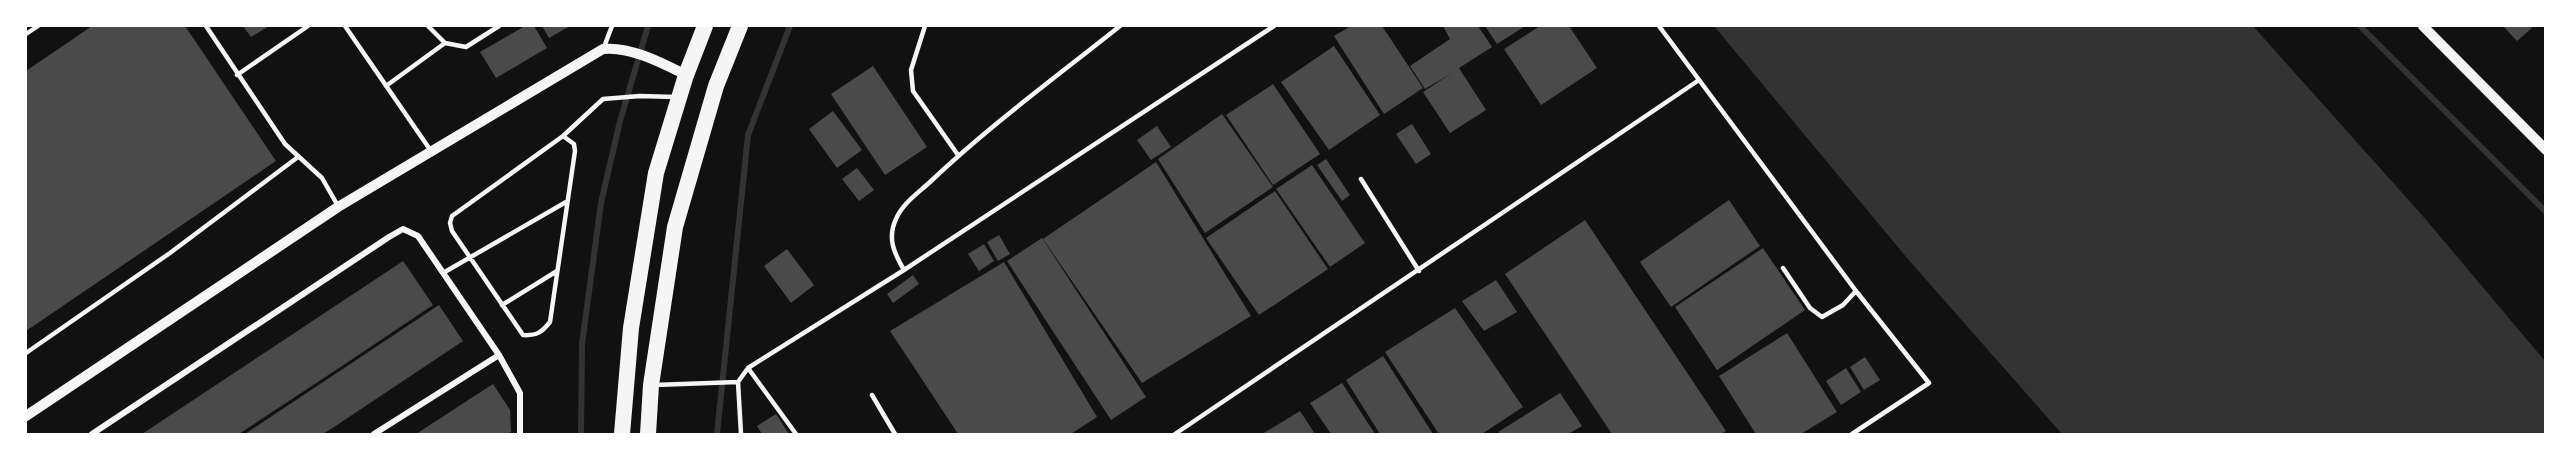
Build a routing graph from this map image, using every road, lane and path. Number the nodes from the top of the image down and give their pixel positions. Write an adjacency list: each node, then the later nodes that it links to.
1 (38, 26): 15 (lane)
2 (206, 26): 18 (lane)
3 (308, 26): 18 (lane)
4 (345, 26): 21 (lane)
5 (428, 26): 16 (lane)
6 (499, 26): 16 (lane)
7 (612, 26): 17 (lane)
8 (705, 26): 19 (highway)
9 (740, 26): 43 (highway)
10 (925, 26): 26 (lane)
11 (1120, 26): 26 (lane)
12 (1275, 26): 33 (lane)
13 (1659, 26): 20 (lane)
14 (2423, 26): 25 (street)
15 (26, 34)
16 (445, 43): 21 (lane)
17 (603, 50): 19 (street); 24 (street)
18 (237, 75): 27 (lane)
19 (686, 75): 22 (highway)
20 (1699, 80): 35 (lane); 37 (lane)
21 (386, 86): 24 (lane)
22 (679, 98): 23 (lane); 49 (highway)
23 (563, 136): 29 (lane); 31 (lane)
24 (431, 150): 30 (street)
25 (2546, 150)
26 (958, 155): 33 (lane)
27 (298, 157): 30 (lane); 39 (lane)
28 (1361, 179): 35 (lane)
29 (566, 202): 31 (lane); 34 (lane)
30 (338, 207): 45 (street)
31 (471, 258): 36 (lane); 38 (lane)
32 (1783, 268): 37 (lane)
33 (904, 270): 41 (lane)
34 (557, 271): 38 (lane); 38 (lane)
35 (1419, 271): 54 (lane)
36 (443, 273): 40 (street); 46 (street)
37 (1856, 291): 55 (lane)
38 (502, 305)
39 (26, 353)
40 (499, 355): 47 (street); 48 (street)
41 (748, 368): 42 (lane); 52 (lane)
42 (738, 382): 43 (lane); 51 (lane)
43 (651, 385): 50 (highway)
44 (872, 395): 53 (lane)
45 (26, 416)
46 (92, 435)
47 (374, 435)
48 (520, 435)
49 (622, 435)
50 (648, 435)
51 (741, 435)
52 (796, 435)
53 (895, 435)
54 (1175, 435)
55 (1852, 435)

